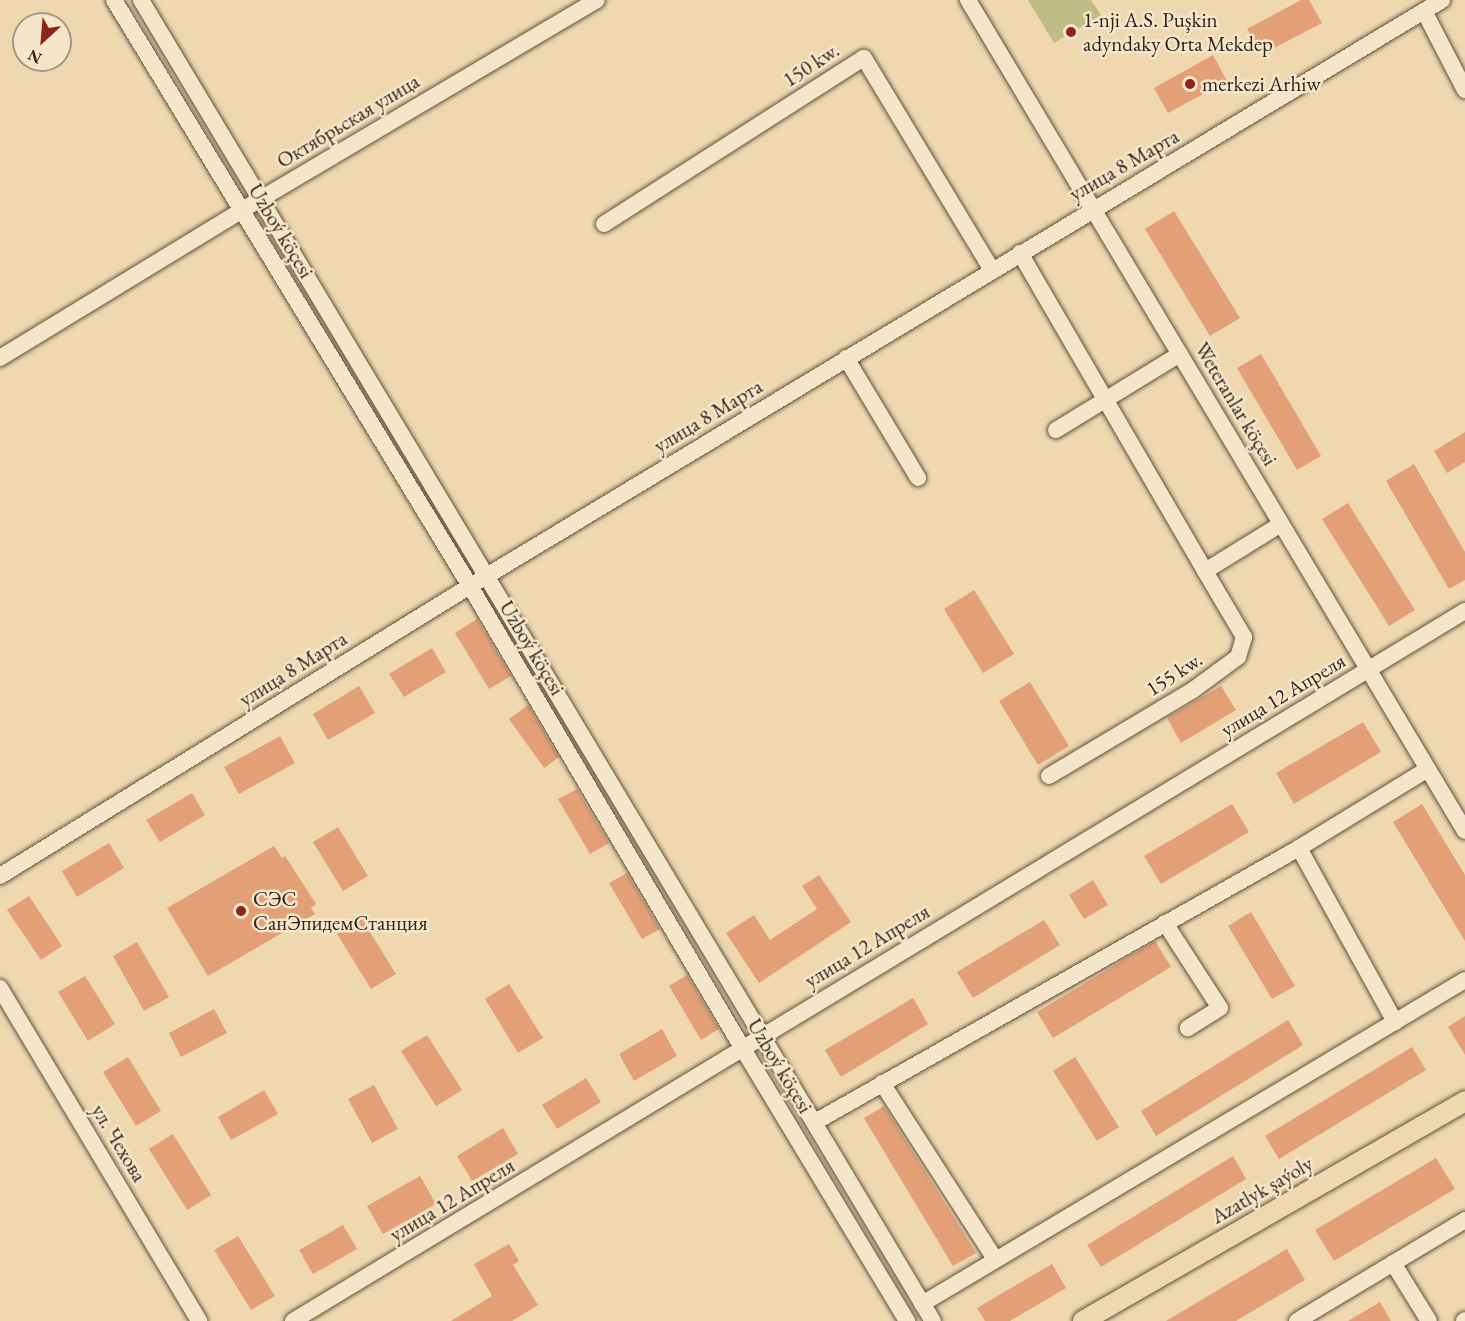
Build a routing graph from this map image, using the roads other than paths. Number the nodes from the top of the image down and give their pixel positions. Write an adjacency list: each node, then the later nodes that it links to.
1 (114, 0): 9 (street, Uzboý köçesi)
2 (141, 0): 8 (street, Uzboý köçesi)
3 (597, 0): 8 (street, Октябрьская улица)
4 (968, 0): 10 (street, Weteranlar köçesi)
5 (1442, 0): 6 (street, улица 8 Марта)
6 (1424, 11): 7 (street); 10 (street, улица 8 Марта)
7 (1465, 90)
8 (259, 200): 9 (street, Октябрьская улица); 22 (street, Uzboý köçesi)
9 (242, 210): 15 (street, Октябрьская улица); 23 (street, Uzboý köçesi)
10 (1094, 211): 12 (street, улица 8 Марта); 14 (street, Weteranlar köçesi)
11 (604, 224): 13 (street, 150 kw.)
12 (1020, 253): 13 (street, улица 8 Марта); 17 (street, 155 kw.)
13 (992, 270): 16 (street, улица 8 Марта)
14 (1180, 354): 17 (street); 20 (street, Weteranlar köçesi)
15 (0, 358)
16 (846, 358): 19 (street); 22 (street, улица 8 Марта)
17 (1104, 400): 18 (street); 21 (street, 155 kw.)
18 (1056, 430)
19 (918, 478)
20 (1281, 524): 21 (street); 25 (street, Weteranlar köçesi)
21 (1205, 571): 27 (street, 155 kw.)
22 (486, 578): 23 (street, улица 8 Марта); 36 (street, Uzboý köçesi)
23 (470, 586): 30 (street, улица 8 Марта); 37 (street, Uzboý köçesi)
24 (1465, 610): 25 (street, улица 12 Апреля)
25 (1369, 670): 26 (street, Weteranlar köçesi); 36 (street, улица 12 Апреля)
26 (1428, 770): 28 (street, Weteranlar köçesi); 29 (street)
27 (1049, 776)
28 (1465, 831)
29 (1299, 848): 31 (street); 34 (street)
30 (0, 876)
31 (1165, 923): 35 (street); 38 (street)
32 (1465, 980): 34 (street)
33 (0, 988): 45 (street, ул. Чехова)
34 (1395, 1022): 42 (street)
35 (1188, 1028)
36 (760, 1036): 37 (street, улица 12 Апреля); 40 (street, Uzboý köçesi)
37 (743, 1048): 46 (street, улица 12 Апреля); 47 (street, Uzboý köçesi)
38 (882, 1083): 40 (street); 42 (street)
39 (1465, 1101): 49 (main road, Azatlyk şaýoly)
40 (815, 1122): 44 (street, Uzboý köçesi)
41 (1465, 1220): 43 (street)
42 (995, 1259): 44 (street)
43 (1393, 1263): 50 (street); 51 (street)
44 (922, 1304): 48 (street, Uzboý köçesi)
45 (199, 1321)
46 (293, 1321)
47 (907, 1321)
48 (933, 1321)
49 (1083, 1321)
50 (1297, 1321)
51 (1429, 1321)

